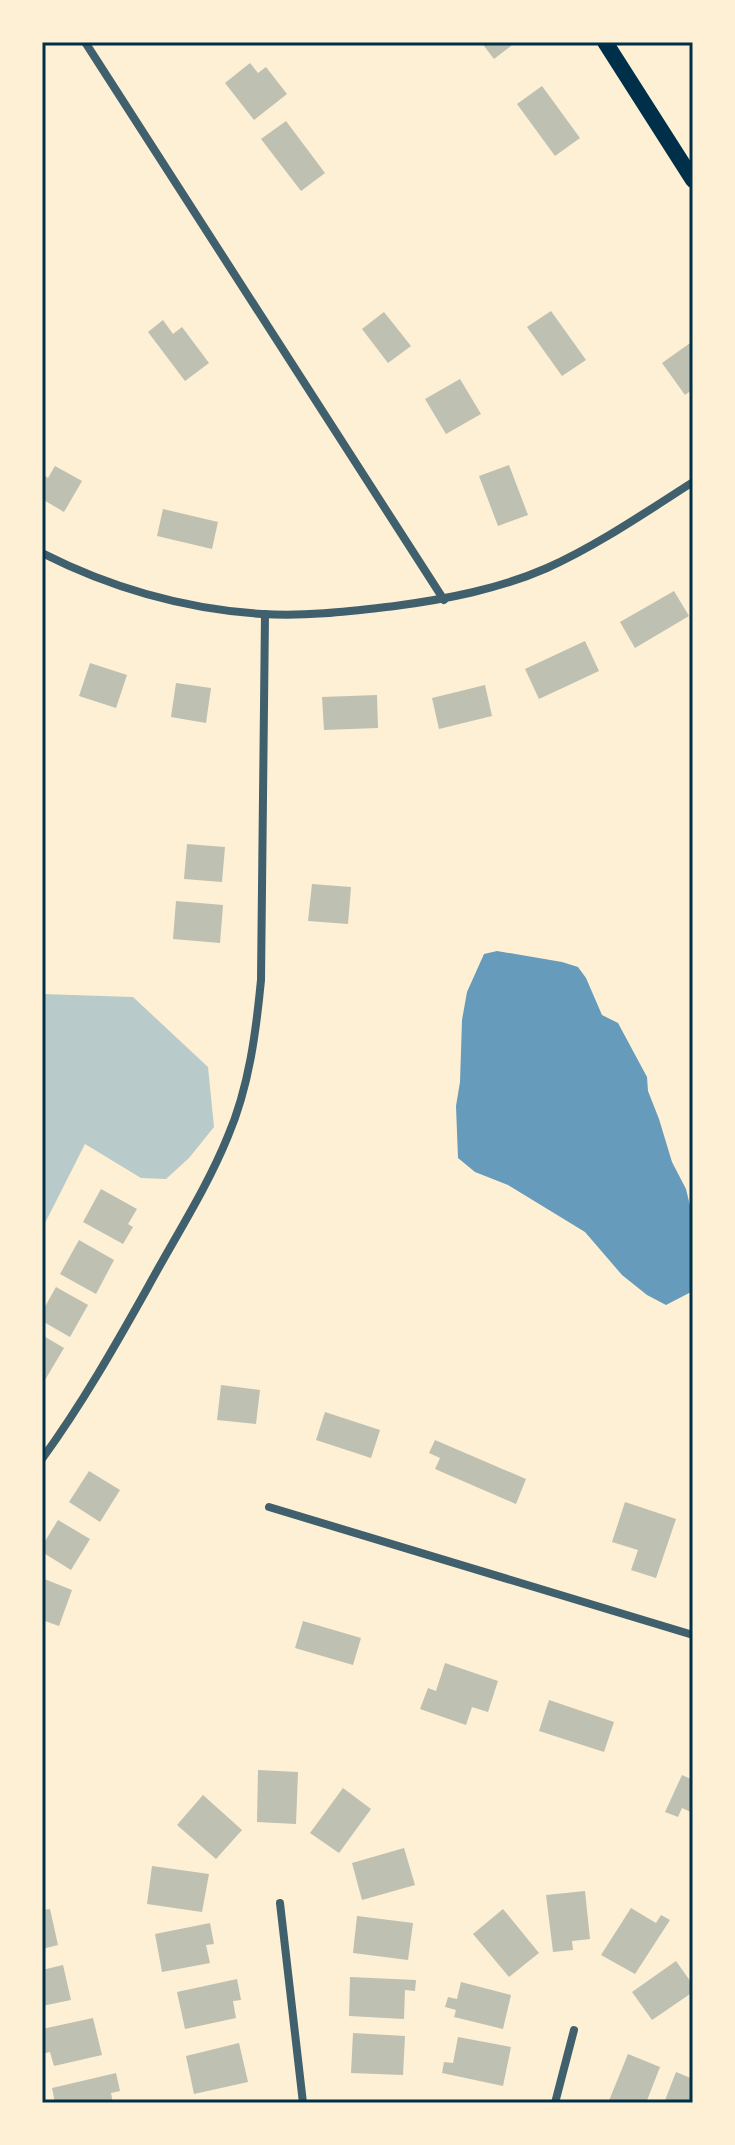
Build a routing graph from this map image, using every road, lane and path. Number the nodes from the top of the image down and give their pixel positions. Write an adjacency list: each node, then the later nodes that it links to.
1 (85, 42): 6 (street)
2 (605, 42): 3 (main road)
3 (693, 180)
4 (693, 482): 6 (street)
5 (42, 553): 7 (street)
6 (444, 600): 7 (street)
7 (265, 614): 8 (street)
8 (42, 1459)
9 (269, 1507): 10 (street)
10 (693, 1635)
11 (280, 1903): 13 (street)
12 (574, 2030): 14 (street)
13 (303, 2103)
14 (555, 2103)

